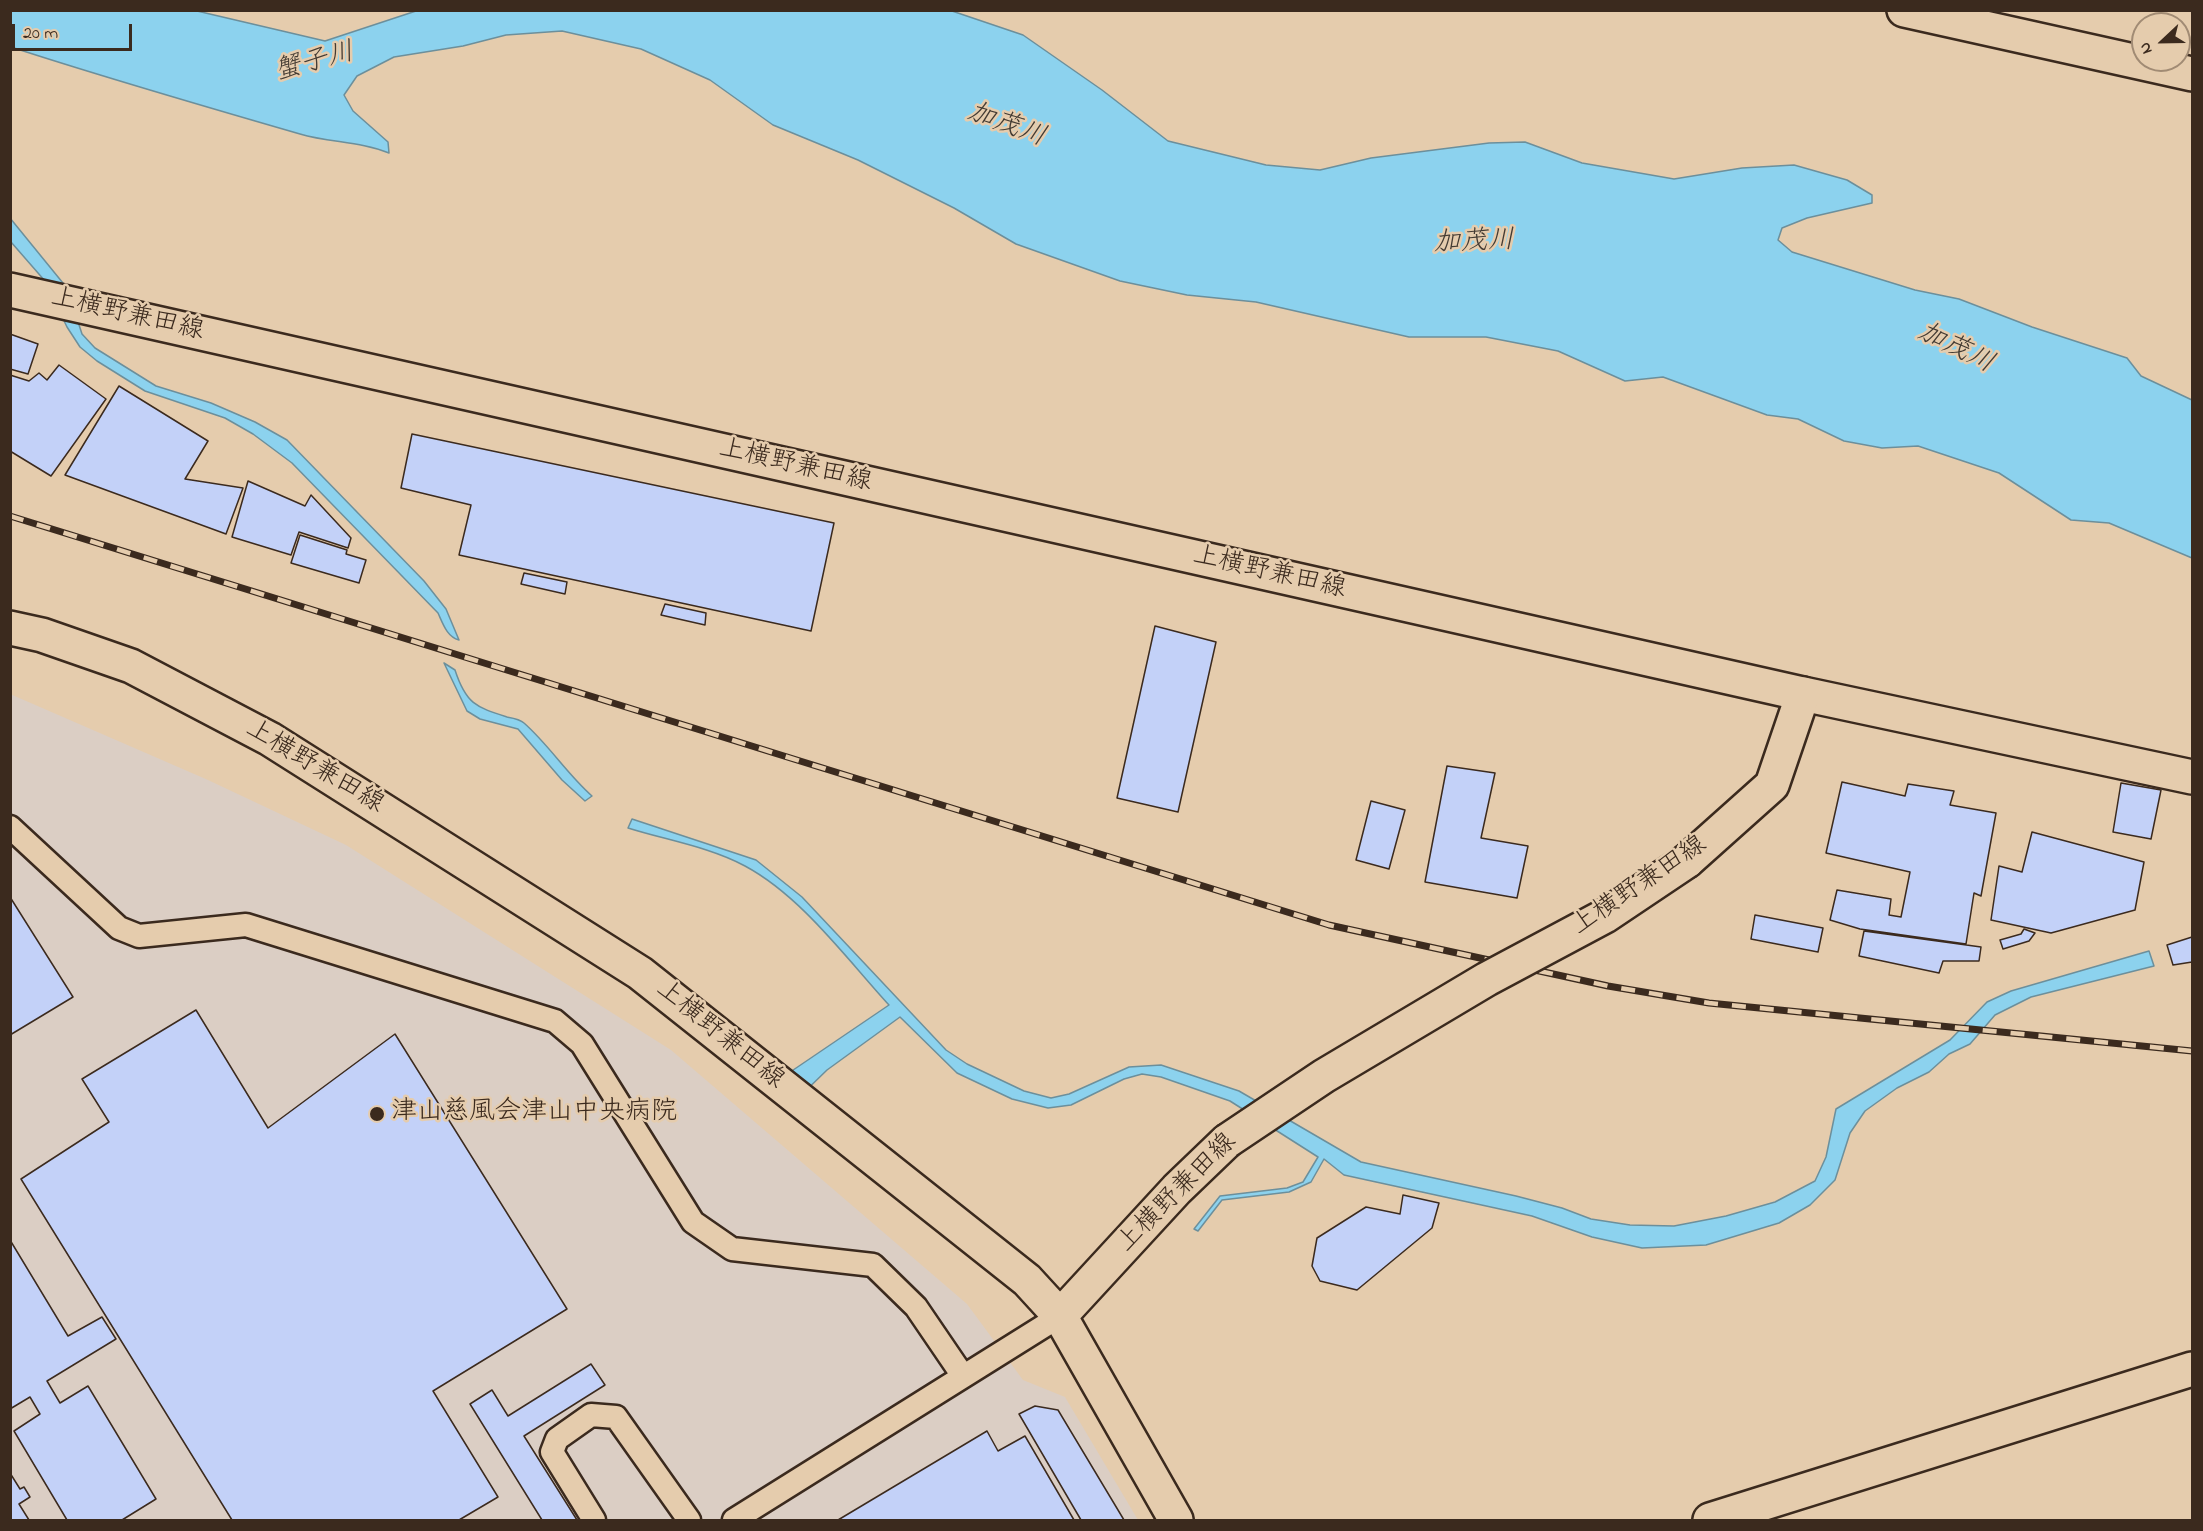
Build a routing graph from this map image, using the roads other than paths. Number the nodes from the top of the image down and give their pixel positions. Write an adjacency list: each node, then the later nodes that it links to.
1 (1904, 10): 2 (main road)
2 (2193, 74)
3 (10, 290): 5 (main road, 上横野兼田線)
4 (10, 628): 8 (main road, 上横野兼田線)
5 (1803, 694): 6 (main road); 8 (main road, 上横野兼田線, bridge)
6 (2193, 777)
7 (10, 827): 10 (lane)
8 (1060, 1316): 10 (lane); 14 (main road)
9 (2193, 1368): 15 (main road)
10 (963, 1376): 13 (lane)
11 (594, 1521): 12 (lane)
12 (689, 1521)
13 (734, 1521)
14 (1176, 1521)
15 (1710, 1521)

